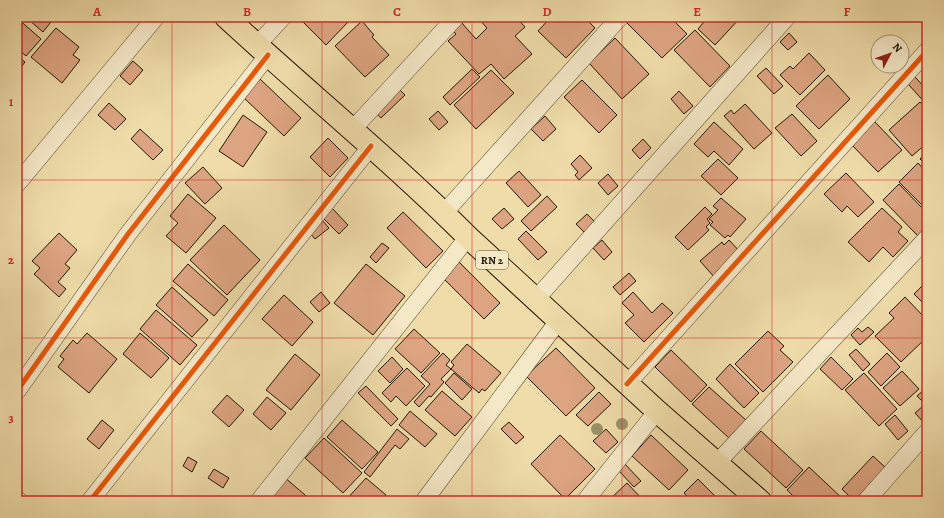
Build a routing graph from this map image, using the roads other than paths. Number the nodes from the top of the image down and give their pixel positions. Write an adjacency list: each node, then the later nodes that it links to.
1 (156, 17): 11 (street)
2 (226, 17): 7 (highway, RN 2)
3 (282, 17): 7 (street)
4 (456, 17): 9 (street)
5 (620, 17): 12 (street)
6 (787, 17): 15 (street)
7 (262, 50): 9 (highway, RN 2); 18 (street)
8 (927, 50): 17 (street)
9 (352, 130): 10 (highway, RN 2)
10 (370, 146): 12 (highway, RN 2); 25 (street)
11 (17, 184)
12 (444, 214): 13 (highway, RN 2)
13 (468, 237): 15 (highway, RN 2); 26 (street)
14 (927, 238): 21 (street)
15 (536, 299): 16 (highway, RN 2)
16 (559, 320): 17 (highway, RN 2); 27 (street)
17 (628, 384): 19 (highway, RN 2)
18 (17, 391)
19 (657, 411): 21 (highway, RN 2); 28 (street)
20 (927, 432): 29 (street)
21 (716, 464): 23 (highway, RN 2)
22 (17, 499): 24 (street)
23 (756, 500)
24 (20, 501)
25 (90, 501)
26 (259, 501)
27 (424, 501)
28 (585, 501)
29 (866, 501)

